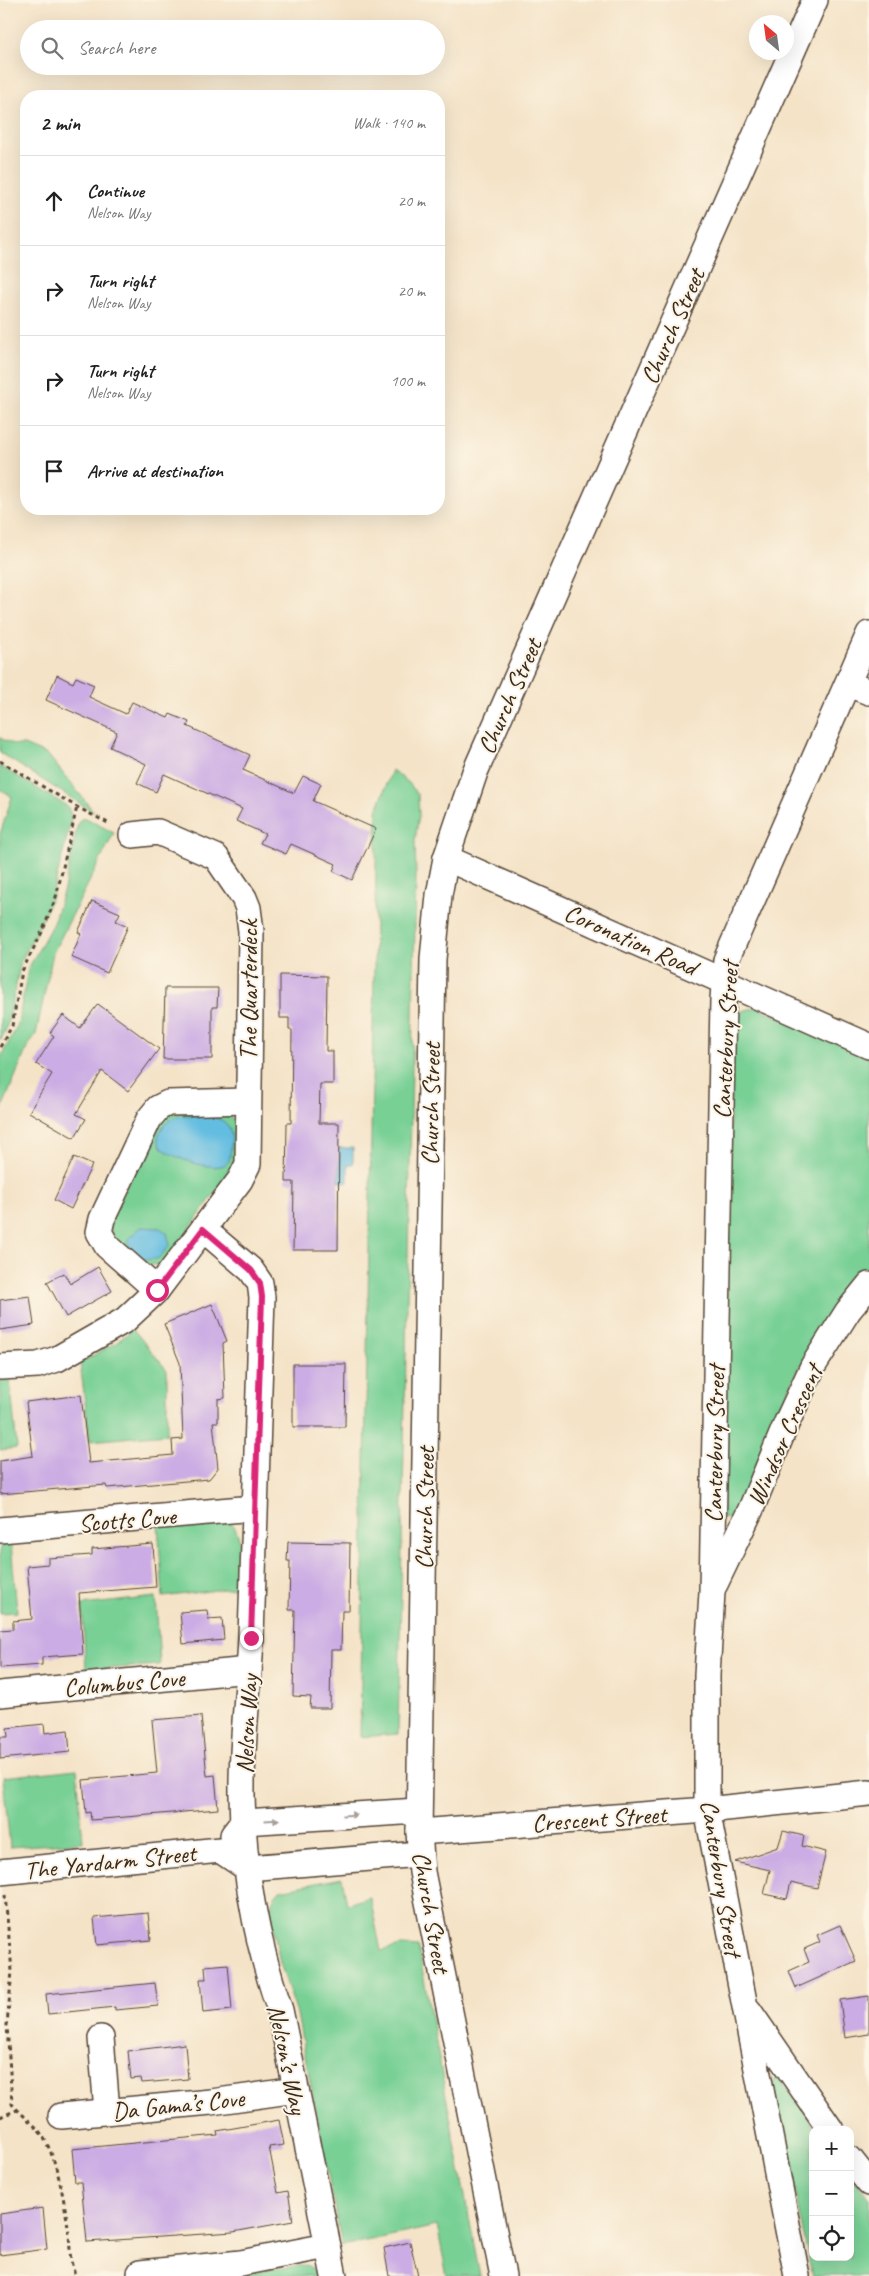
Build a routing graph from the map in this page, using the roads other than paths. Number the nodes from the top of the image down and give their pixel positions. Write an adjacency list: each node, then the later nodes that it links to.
1 (815, 0): 5 (street, Church Street)
2 (869, 634): 3 (street, Canterbury Street)
3 (858, 688): 6 (street, Canterbury Street)
4 (132, 835): 8 (street, The Quarterdeck)
5 (446, 858): 6 (street, Coronation Road); 21 (street, Church Street)
6 (724, 980): 7 (street, Coronation Road); 15 (street, Canterbury Street)
7 (869, 1046)
8 (248, 1101): 9 (street, The Quarterdeck); 11 (street)
9 (203, 1229): 11 (street); 13 (street, Nelson Way)
10 (869, 1286): 15 (street, Windsor Crescent)
11 (157, 1290): 12 (street)
12 (0, 1368)
13 (254, 1508): 14 (street, Scotts Cove); 16 (street, Nelson Way)
14 (0, 1530)
15 (712, 1592): 19 (street, Canterbury Street)
16 (249, 1670): 17 (street, Columbus Cove); 20 (street, Nelson Way)
17 (0, 1694)
18 (869, 1793): 19 (street, Crescent Street)
19 (707, 1810): 21 (street, Crescent Street); 25 (street, Canterbury Street)
20 (244, 1832): 21 (street, one-way to 21); 22 (street, The Yardarm Street); 23 (street, Nelson’s Way)
21 (419, 1832): 23 (street); 36 (street, Church Street)
22 (220, 1850): 23 (street, The Yardarm Street); 24 (street, The Yardarm Street)
23 (247, 1868): 27 (street, Nelson’s Way)
24 (1, 1872)
25 (744, 2003): 30 (street); 37 (street, Canterbury Street)
26 (101, 2038): 28 (street)
27 (296, 2090): 28 (street, Da Gama’s Cove); 33 (street, Nelson’s Way)
28 (107, 2111): 29 (street, Da Gama’s Cove)
29 (61, 2116)
30 (828, 2126)
31 (854, 2164): 32 (street)
32 (869, 2183)
33 (327, 2246): 34 (street); 35 (street, Nelson’s Way)
34 (140, 2273)
35 (334, 2276)
36 (503, 2276)
37 (797, 2276)

